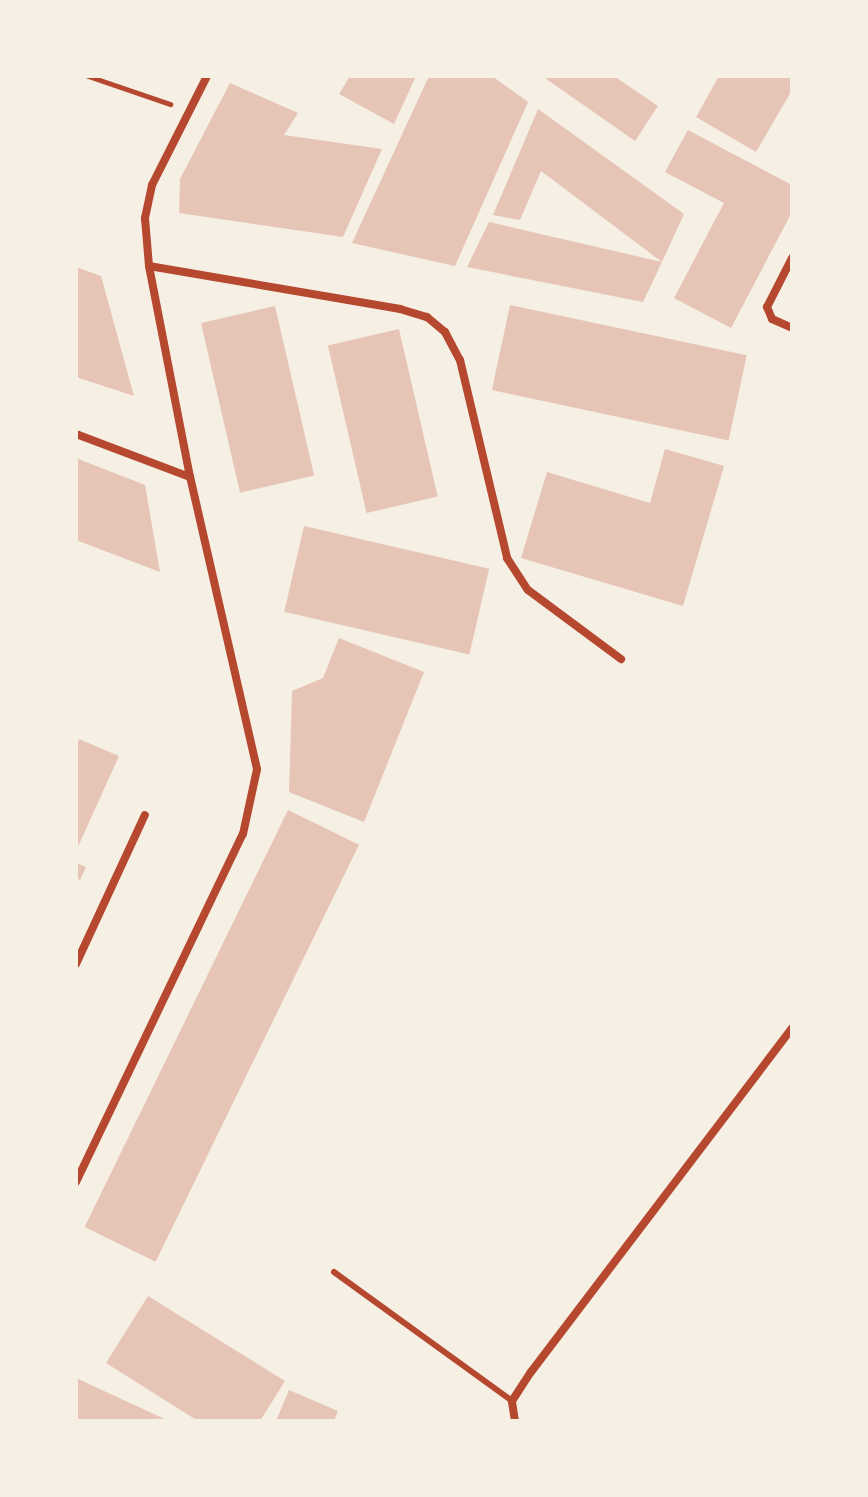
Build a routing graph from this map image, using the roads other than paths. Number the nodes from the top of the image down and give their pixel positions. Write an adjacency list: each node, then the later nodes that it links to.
1 (207, 76): 3 (street)
2 (792, 258): 4 (street)
3 (149, 266): 6 (street); 7 (street)
4 (792, 328)
5 (76, 434): 6 (street)
6 (190, 477): 11 (street)
7 (621, 659)
8 (145, 815): 9 (street)
9 (76, 964)
10 (792, 1028): 13 (street)
11 (76, 1182)
12 (334, 1272): 13 (lane)
13 (512, 1401): 14 (street)
14 (515, 1421)

